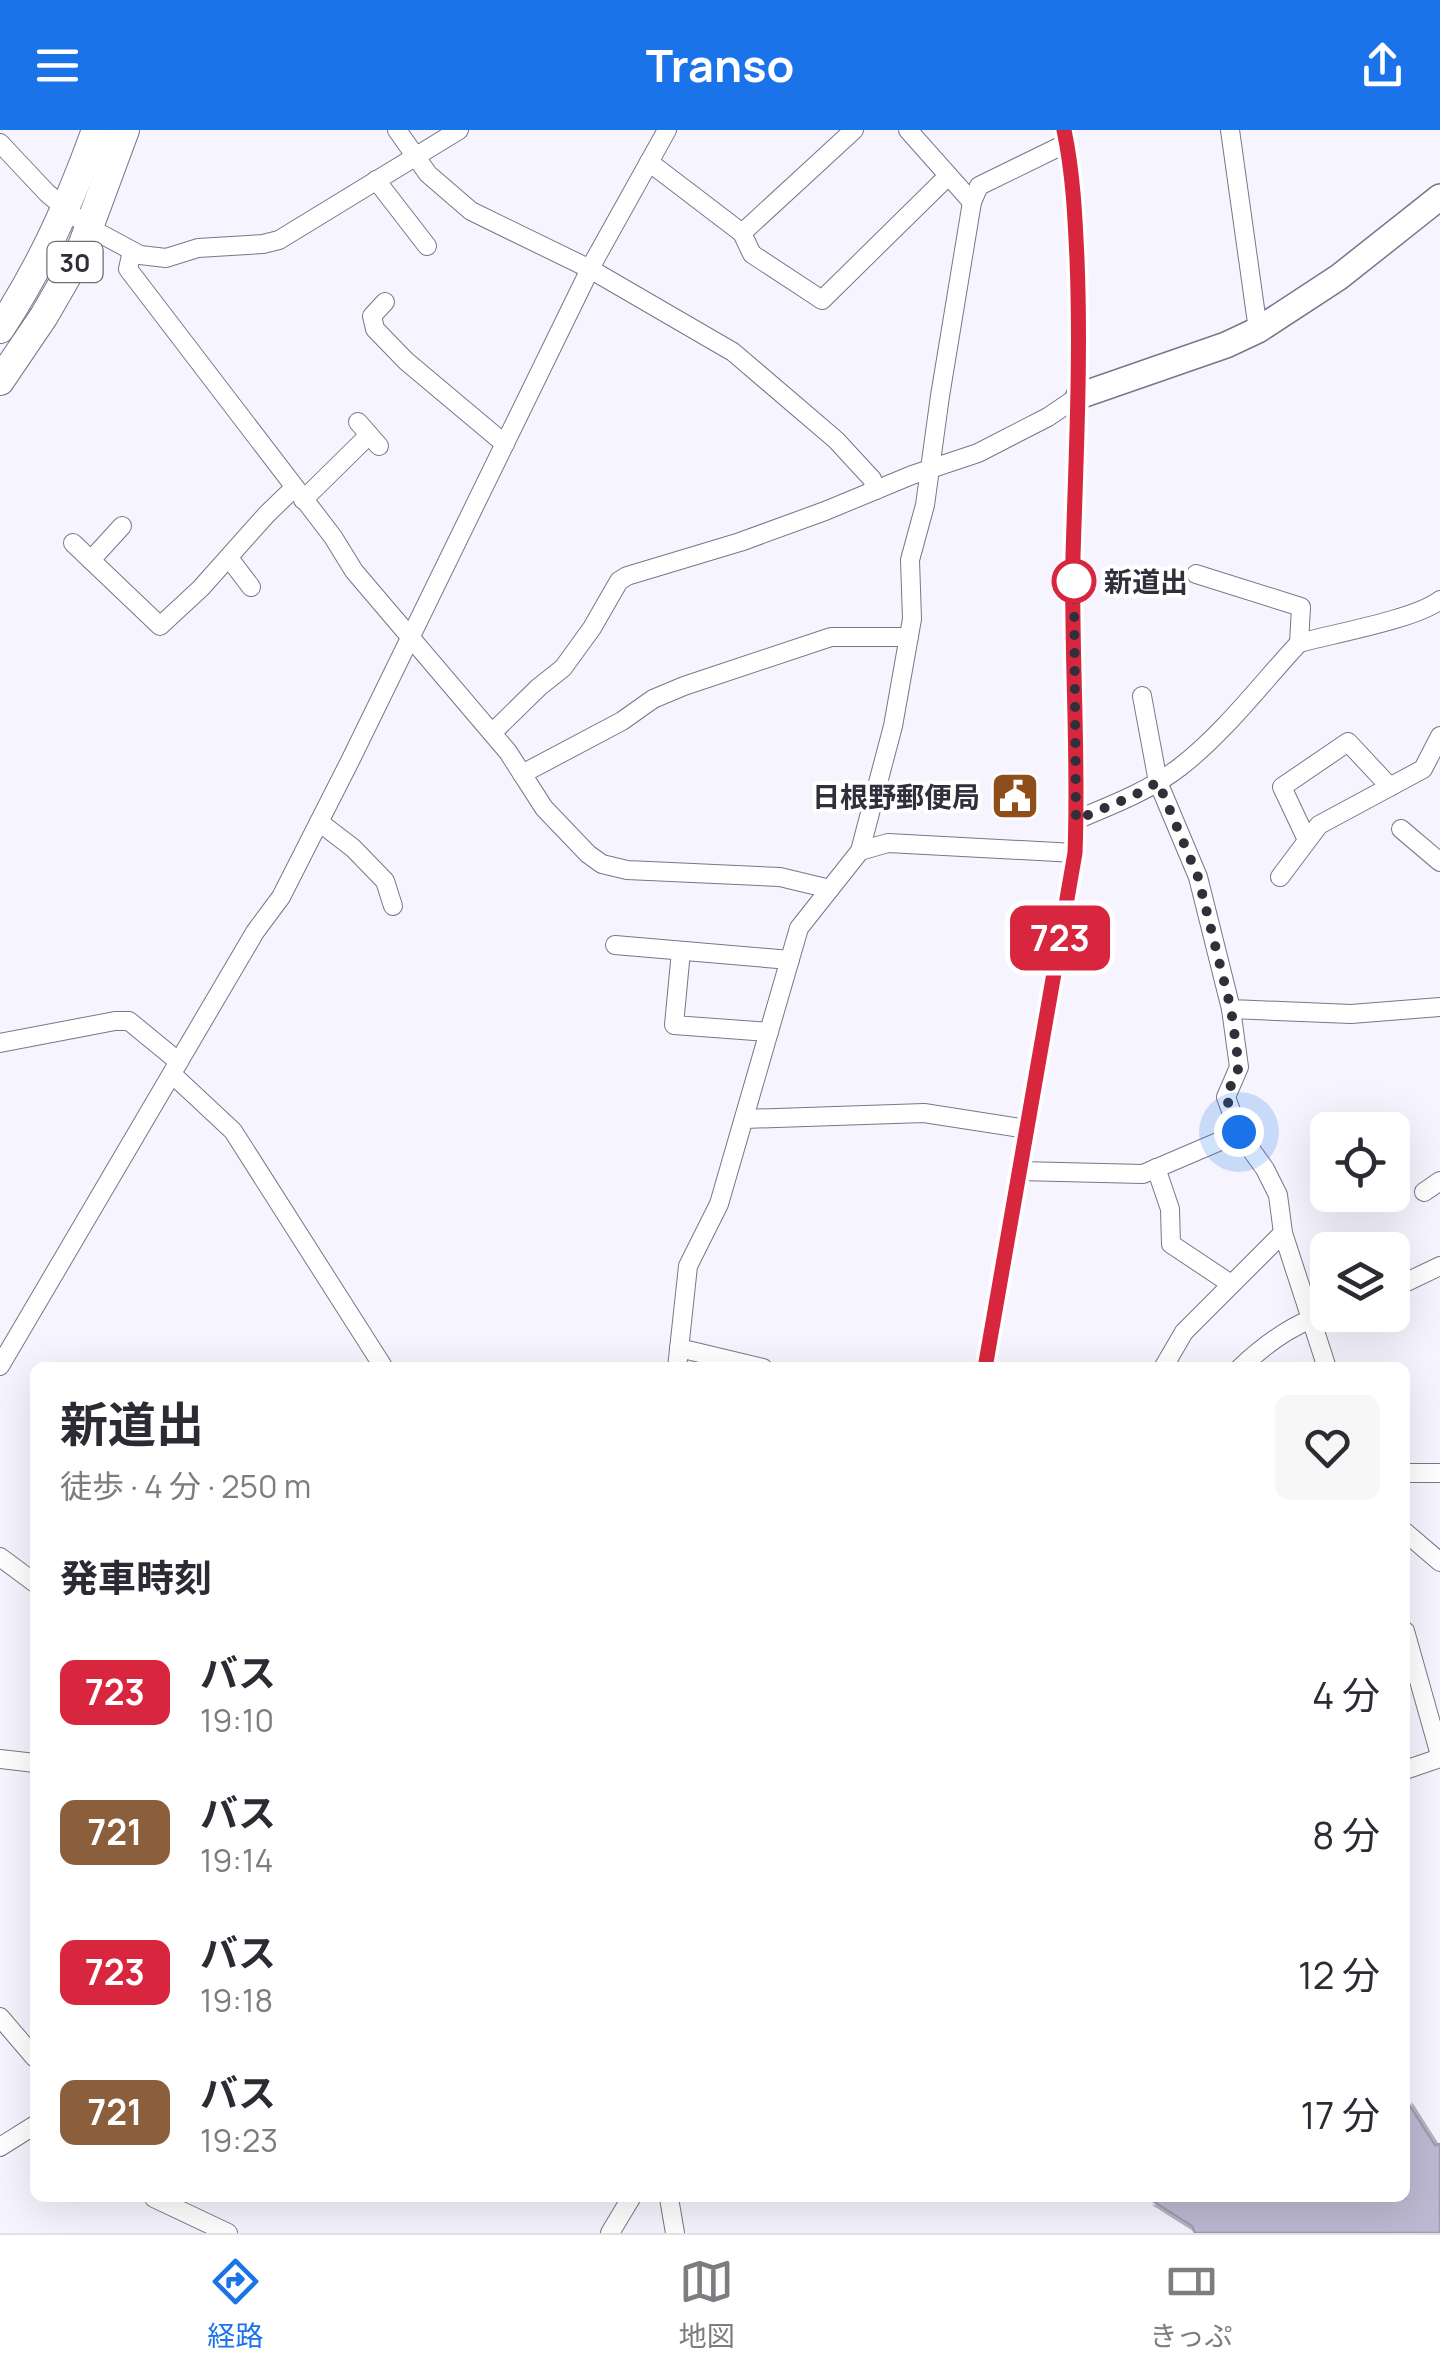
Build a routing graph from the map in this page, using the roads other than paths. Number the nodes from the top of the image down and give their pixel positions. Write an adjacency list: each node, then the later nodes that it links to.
1 (96, 130): 17 (main road, 30)
2 (126, 130): 18 (main road, 30)
3 (397, 130): 11 (street)
4 (460, 130): 11 (street)
5 (667, 130): 12 (street)
6 (854, 130): 19 (street)
7 (908, 130): 13 (street)
8 (1230, 130): 25 (street)
9 (1066, 137): 16 (street); 27 (street)
10 (0, 143): 17 (street)
11 (414, 157): 14 (street); 22 (street)
12 (650, 162): 19 (street); 22 (street)
13 (948, 176): 16 (street); 19 (street)
14 (376, 180): 20 (street); 21 (street)
15 (1440, 197): 25 (street)
16 (972, 202): 30 (street)
17 (66, 209): 18 (street); 24 (main road, 30)
18 (90, 228): 21 (street); 26 (main road, 30)
19 (742, 234)
20 (427, 246)
21 (132, 251): 32 (street)
22 (590, 269): 29 (street); 31 (street)
23 (385, 302): 29 (street)
24 (0, 329)
25 (1258, 330): 27 (street)
26 (0, 382)
27 (1079, 396): 30 (street); 49 (street)
28 (369, 434): 32 (street)
29 (505, 444): 41 (street)
30 (930, 469): 31 (street); 40 (street)
31 (876, 490): 44 (street)
32 (299, 494): 35 (street); 41 (street)
33 (122, 526): 36 (street)
34 (73, 543): 36 (street)
35 (229, 558): 36 (street); 38 (street)
36 (91, 560)
37 (1196, 574): 42 (street)
38 (252, 586)
39 (1440, 600): 42 (street)
40 (908, 636): 46 (street); 53 (street)
41 (410, 638): 44 (street); 50 (street)
42 (1298, 642): 47 (street)
43 (1142, 696): 47 (street)
44 (492, 732): 46 (street)
45 (1440, 736): 48 (street)
46 (522, 774): 57 (street)
47 (1158, 782): 49 (street); 63 (street)
48 (1390, 786): 52 (street); 52 (street)
49 (1076, 820): 54 (street)
50 (319, 822): 58 (street); 66 (street)
51 (1402, 829): 55 (street)
52 (1307, 840): 56 (street)
53 (860, 851): 54 (street); 57 (street)
54 (1075, 853): 68 (street)
55 (1440, 862)
56 (1280, 877)
57 (830, 889): 61 (street)
58 (394, 906)
59 (615, 945): 60 (street)
60 (680, 951): 61 (street); 64 (street)
61 (790, 960): 64 (street)
62 (1440, 1007): 63 (street)
63 (1231, 1009): 69 (street)
64 (769, 1032): 67 (street)
65 (0, 1043): 66 (street)
66 (176, 1068): 80 (street); 87 (street)
67 (744, 1119): 68 (street); 79 (street)
68 (1027, 1128): 71 (street)
69 (1239, 1132): 70 (street); 72 (street)
70 (1156, 1168): 71 (street); 75 (street)
71 (1020, 1171): 83 (street)
72 (1283, 1233): 75 (street); 76 (street)
73 (1440, 1266): 74 (street)
74 (1410, 1280)
75 (1232, 1284): 84 (street)
76 (1310, 1314)
77 (1310, 1324): 85 (street)
78 (1316, 1332): 86 (street)
79 (680, 1348): 81 (street); 82 (street)
80 (380, 1362)
81 (678, 1362)
82 (739, 1362)
83 (986, 1362)
84 (1166, 1362)
85 (1248, 1362)
86 (1325, 1362)
87 (0, 1366)
88 (1410, 1473): 89 (street)
89 (1440, 1473)
90 (1410, 1536): 92 (street)
91 (0, 1558): 93 (street)
92 (1440, 1562)
93 (30, 1579)
94 (1410, 1650): 95 (street)
95 (1440, 1756): 98 (street)
96 (0, 1759): 97 (street)
97 (30, 1762)
98 (1410, 1768)
99 (0, 2017): 100 (street)
100 (30, 2052)
101 (30, 2128): 102 (street)
102 (0, 2147)
103 (162, 2202): 106 (street)
104 (629, 2202): 107 (street)
105 (670, 2202): 108 (street)
106 (228, 2233)
107 (610, 2233)
108 (675, 2233)

